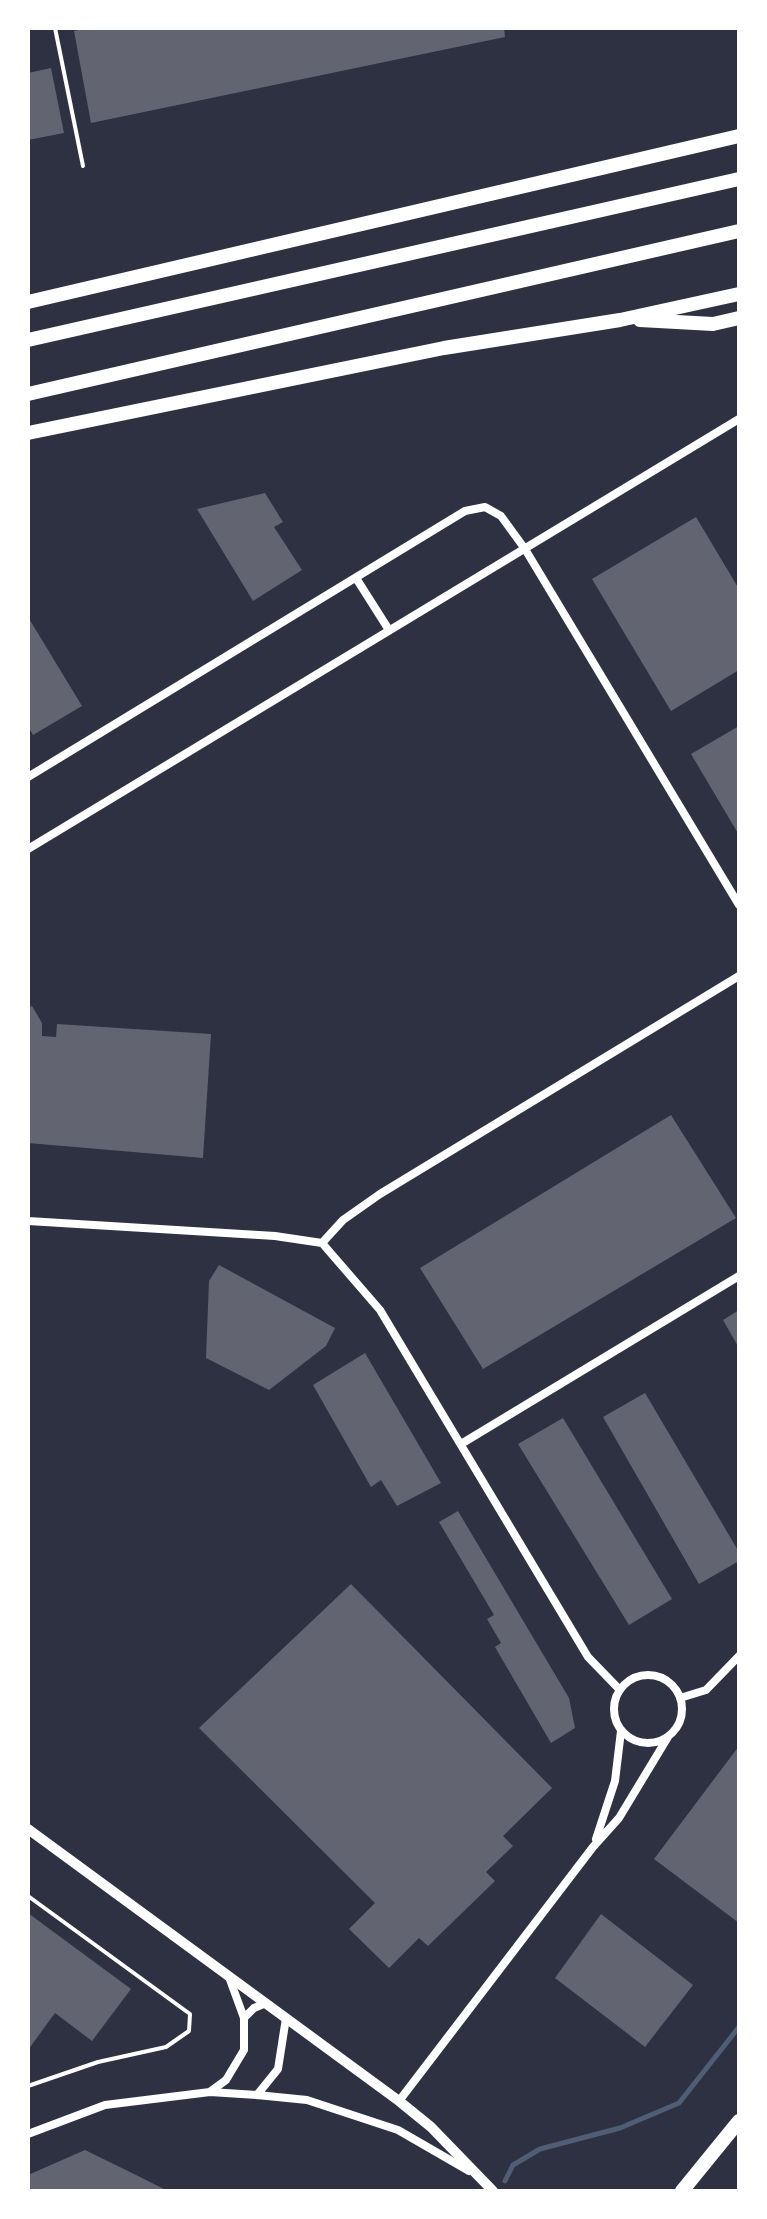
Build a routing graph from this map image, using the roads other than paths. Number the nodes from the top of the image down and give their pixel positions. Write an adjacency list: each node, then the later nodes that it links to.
1 (55, 28): 3 (lane)
2 (739, 138): 7 (highway)
3 (83, 166)
4 (739, 179): 10 (highway)
5 (739, 231): 11 (highway)
6 (739, 294): 9 (highway)
7 (28, 302)
8 (739, 318): 9 (highway)
9 (620, 320): 13 (highway)
10 (28, 340)
11 (28, 394)
12 (739, 419): 14 (street)
13 (28, 433)
14 (525, 549): 15 (street); 16 (street); 19 (street)
15 (356, 578): 16 (street); 17 (street)
16 (389, 630): 18 (street)
17 (28, 777)
18 (28, 849)
19 (739, 905)
20 (739, 976): 22 (street)
21 (28, 1221): 22 (street)
22 (322, 1243): 24 (street)
23 (739, 1276): 24 (street)
24 (461, 1444): 26 (street)
25 (739, 1656): 27 (street)
26 (620, 1690): 27 (street); 28 (street)
27 (680, 1698): 29 (street)
28 (621, 1731): 29 (street); 31 (street)
29 (668, 1737): 31 (street)
30 (28, 1829): 33 (street)
31 (593, 1847): 40 (street)
32 (28, 1896): 37 (lane)
33 (229, 1977): 34 (street); 35 (street)
34 (266, 2003): 35 (street); 36 (street)
35 (244, 2018): 38 (street)
36 (286, 2018): 39 (street); 40 (street)
37 (28, 2086)
38 (210, 2092): 39 (street); 42 (street)
39 (257, 2095): 43 (street)
40 (399, 2101): 43 (street)
41 (739, 2121): 45 (highway)
42 (28, 2134)
43 (485, 2181): 44 (street)
44 (493, 2191)
45 (682, 2191)

